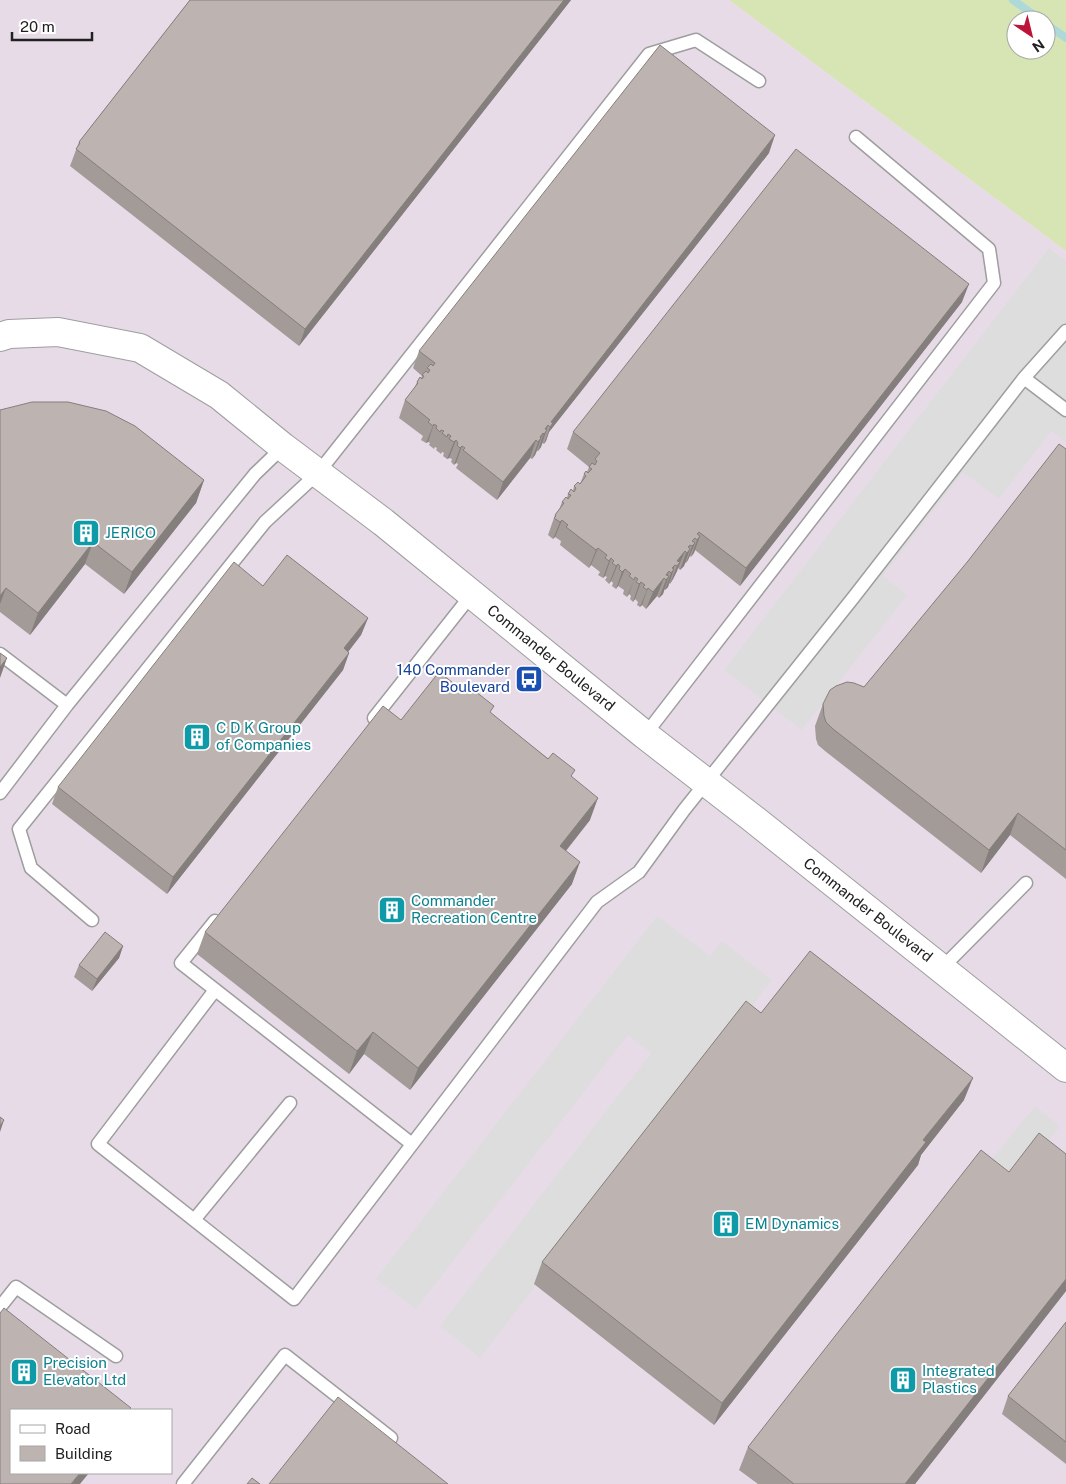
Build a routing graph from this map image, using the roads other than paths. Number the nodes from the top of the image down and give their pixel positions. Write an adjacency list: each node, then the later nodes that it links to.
1 (759, 81): 8 (lane)
2 (856, 137): 13 (lane)
3 (1066, 331): 5 (lane)
4 (0, 337): 7 (street, Commander Boulevard)
5 (1024, 378): 6 (lane); 14 (lane)
6 (1066, 410)
7 (283, 447): 8 (street, Commander Boulevard); 11 (lane)
8 (318, 473): 9 (street, Commander Boulevard); 18 (lane)
9 (472, 594): 12 (lane); 13 (street, Commander Boulevard)
10 (0, 654): 11 (lane)
11 (67, 705): 15 (lane)
12 (369, 725)
13 (645, 735): 14 (street, Commander Boulevard)
14 (707, 782): 19 (street, Commander Boulevard); 23 (lane)
15 (0, 793)
16 (1026, 883): 19 (lane)
17 (224, 909): 20 (lane)
18 (92, 920)
19 (941, 969): 21 (street, Commander Boulevard)
20 (215, 990): 23 (lane); 24 (lane)
21 (1066, 1068)
22 (290, 1103): 24 (lane)
23 (412, 1144): 24 (lane)
24 (194, 1220)
25 (0, 1307): 26 (lane)
26 (116, 1356)
27 (391, 1438): 28 (lane)
28 (183, 1484)

